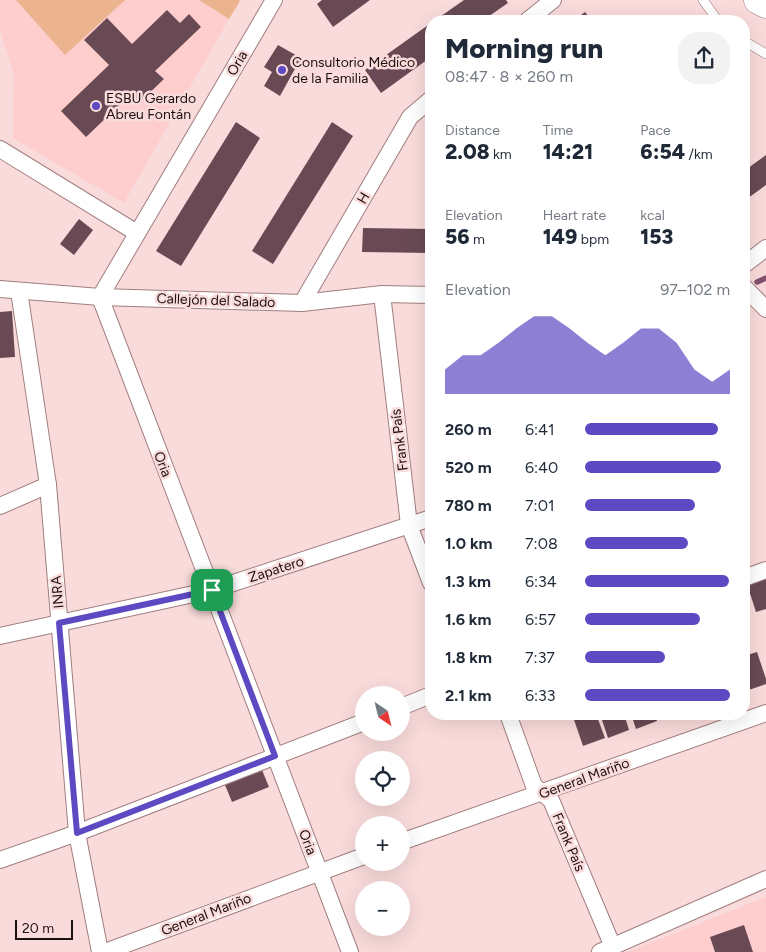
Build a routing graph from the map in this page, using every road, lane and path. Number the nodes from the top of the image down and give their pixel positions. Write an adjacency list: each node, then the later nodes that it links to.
1 (274, 0): 12 (street, Oria)
2 (553, 0): 6 (street)
3 (703, 0): 7 (lane)
4 (758, 0): 5 (highway)
5 (766, 4)
6 (534, 15)
7 (714, 15)
8 (750, 45): 9 (lane)
9 (766, 54)
10 (425, 104): 21 (street, H)
11 (0, 149): 12 (street)
12 (137, 233): 20 (street, Oria)
13 (766, 248): 14 (street)
14 (750, 261)
15 (0, 289): 16 (street, Callejón del Salado)
16 (19, 291): 20 (street, Callejón del Salado); 23 (street, INRA)
17 (750, 293): 22 (street)
18 (382, 294): 19 (street, Callejón del Salado); 21 (street, Callejón del Salado); 26 (street, Frank País)
19 (425, 295)
20 (100, 297): 21 (street, Callejón del Salado); 30 (street, Oria)
21 (302, 303)
22 (766, 310)
23 (48, 485): 24 (street); 31 (street, INRA)
24 (0, 506)
25 (425, 520): 26 (street, Zapatero)
26 (409, 525): 27 (street, Frank País); 30 (street, Zapatero)
27 (425, 567)
28 (766, 570): 29 (street)
29 (750, 576)
30 (212, 590): 31 (street, Zapatero); 40 (street, Oria)
31 (59, 623): 32 (street, Zapatero); 42 (street, INRA)
32 (0, 636)
33 (425, 697): 34 (street)
34 (410, 703)
35 (766, 713): 36 (street, General Mariño)
36 (750, 719)
37 (510, 720): 41 (street, Frank País)
38 (746, 720): 41 (street, General Mariño)
39 (355, 725): 40 (street)
40 (275, 756): 42 (street); 46 (street, Oria)
41 (542, 793): 43 (street, General Mariño); 48 (street, Frank País)
42 (77, 833): 45 (street); 49 (street, INRA)
43 (410, 839)
44 (355, 859): 46 (street, General Mariño)
45 (0, 860)
46 (319, 871): 50 (street, General Mariño); 51 (street, Oria)
47 (766, 879): 48 (street)
48 (607, 949)
49 (100, 952)
50 (106, 952)
51 (350, 952)

